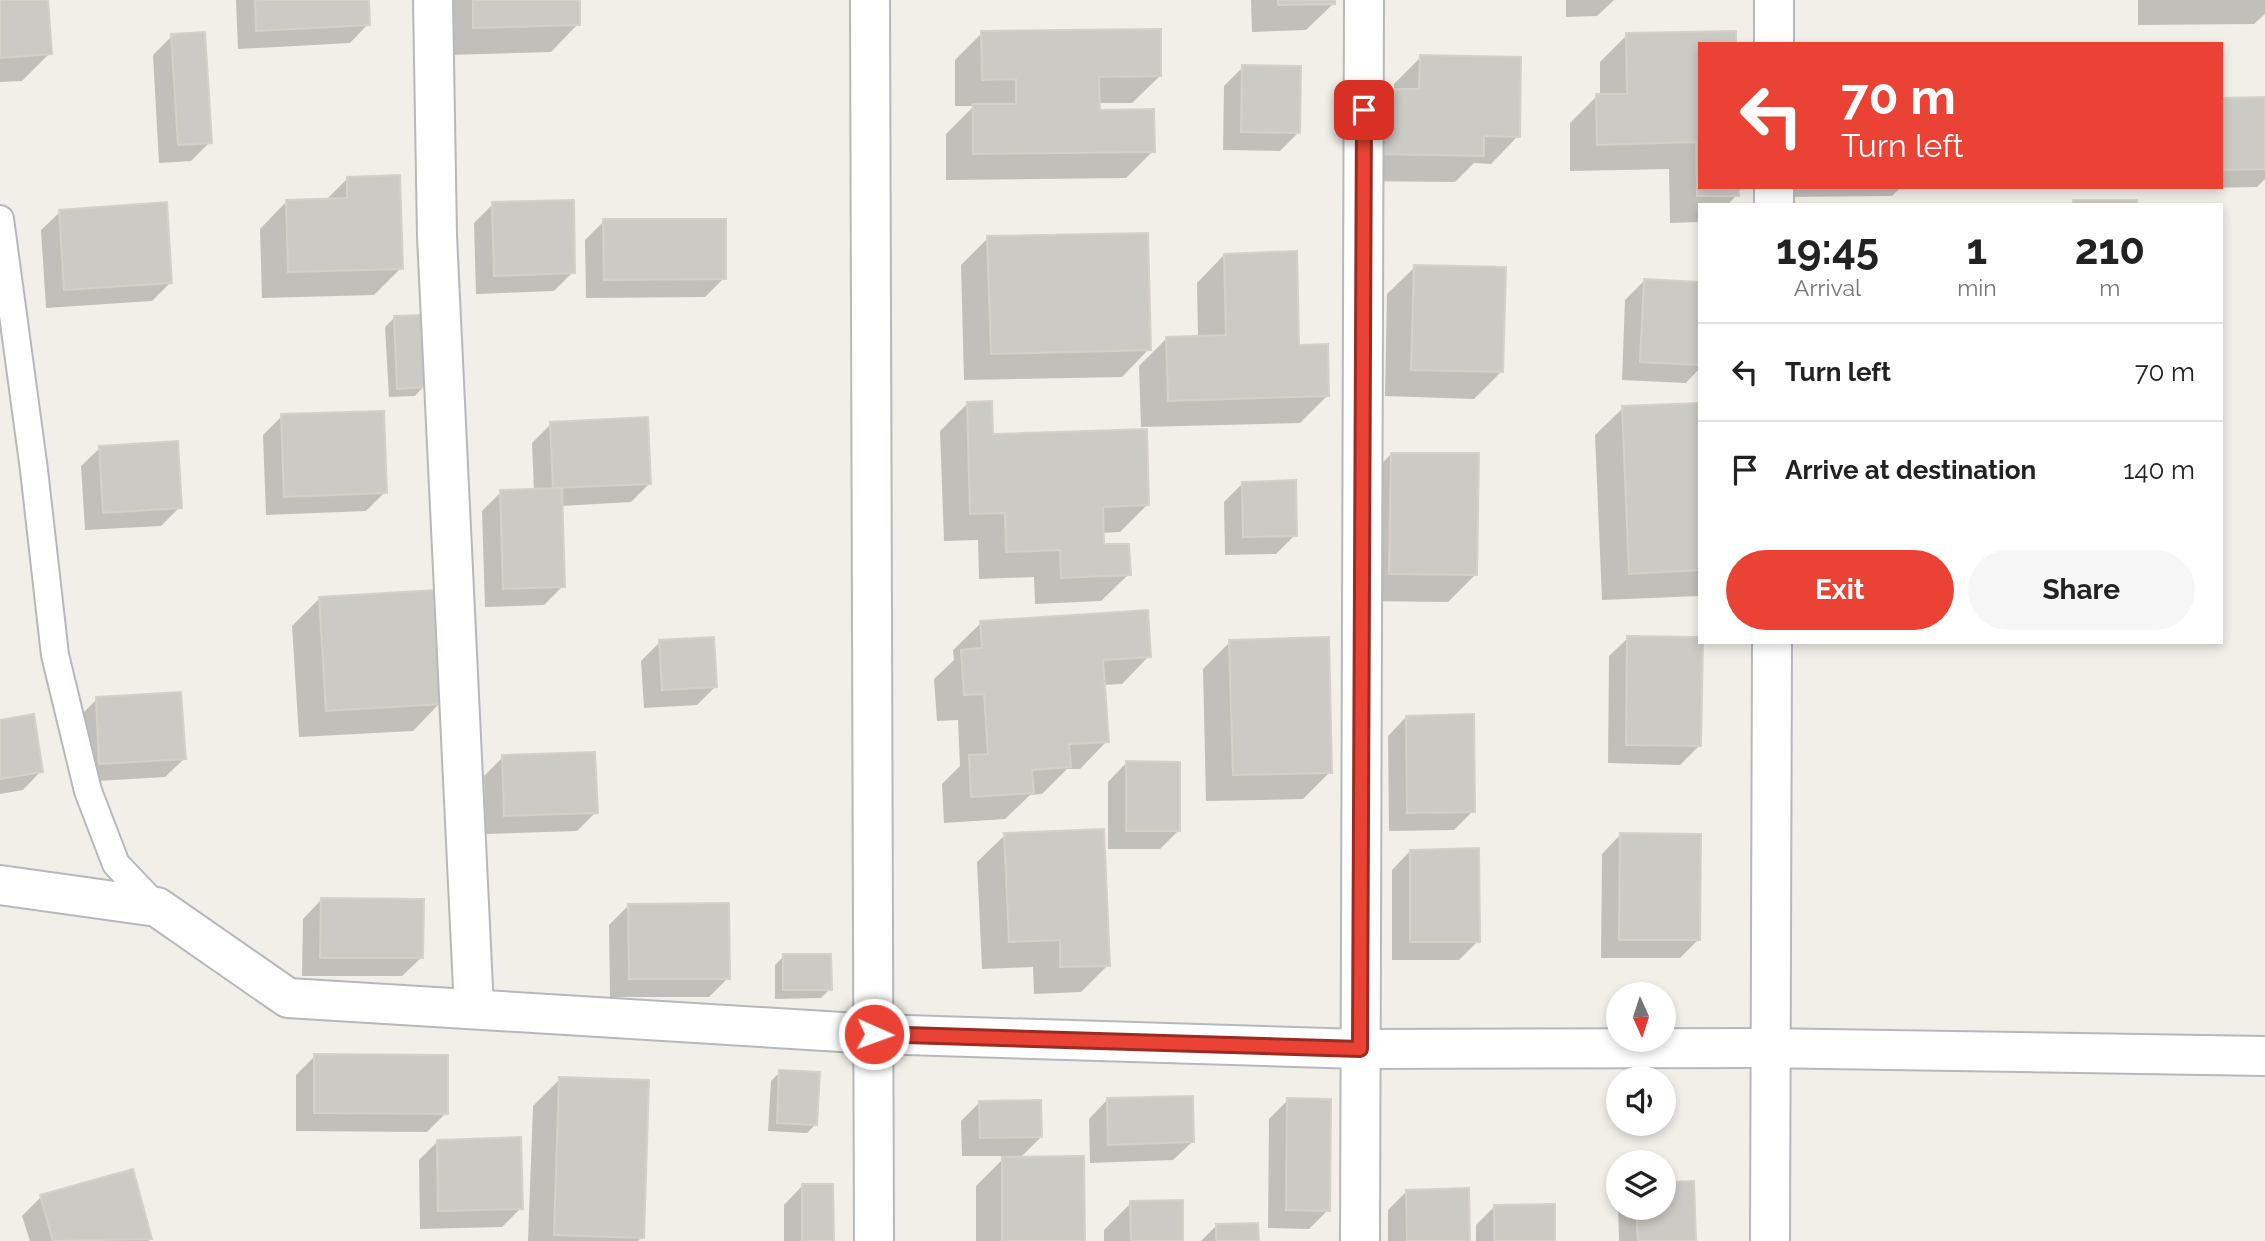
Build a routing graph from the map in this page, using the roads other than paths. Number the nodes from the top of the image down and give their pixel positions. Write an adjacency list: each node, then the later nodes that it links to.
1 (433, 0): 10 (street)
2 (870, 0): 11 (street)
3 (1364, 0): 13 (street)
4 (1774, 0): 5 (street)
5 (1774, 42)
6 (0, 219): 9 (lane)
7 (1772, 644): 12 (street)
8 (0, 885): 9 (street)
9 (157, 907): 10 (street)
10 (474, 1009): 11 (street)
11 (874, 1034): 13 (street); 15 (street)
12 (1770, 1048): 13 (street); 14 (street); 17 (street)
13 (1360, 1049): 16 (street)
14 (2265, 1056)
15 (874, 1241)
16 (1360, 1241)
17 (1770, 1241)

